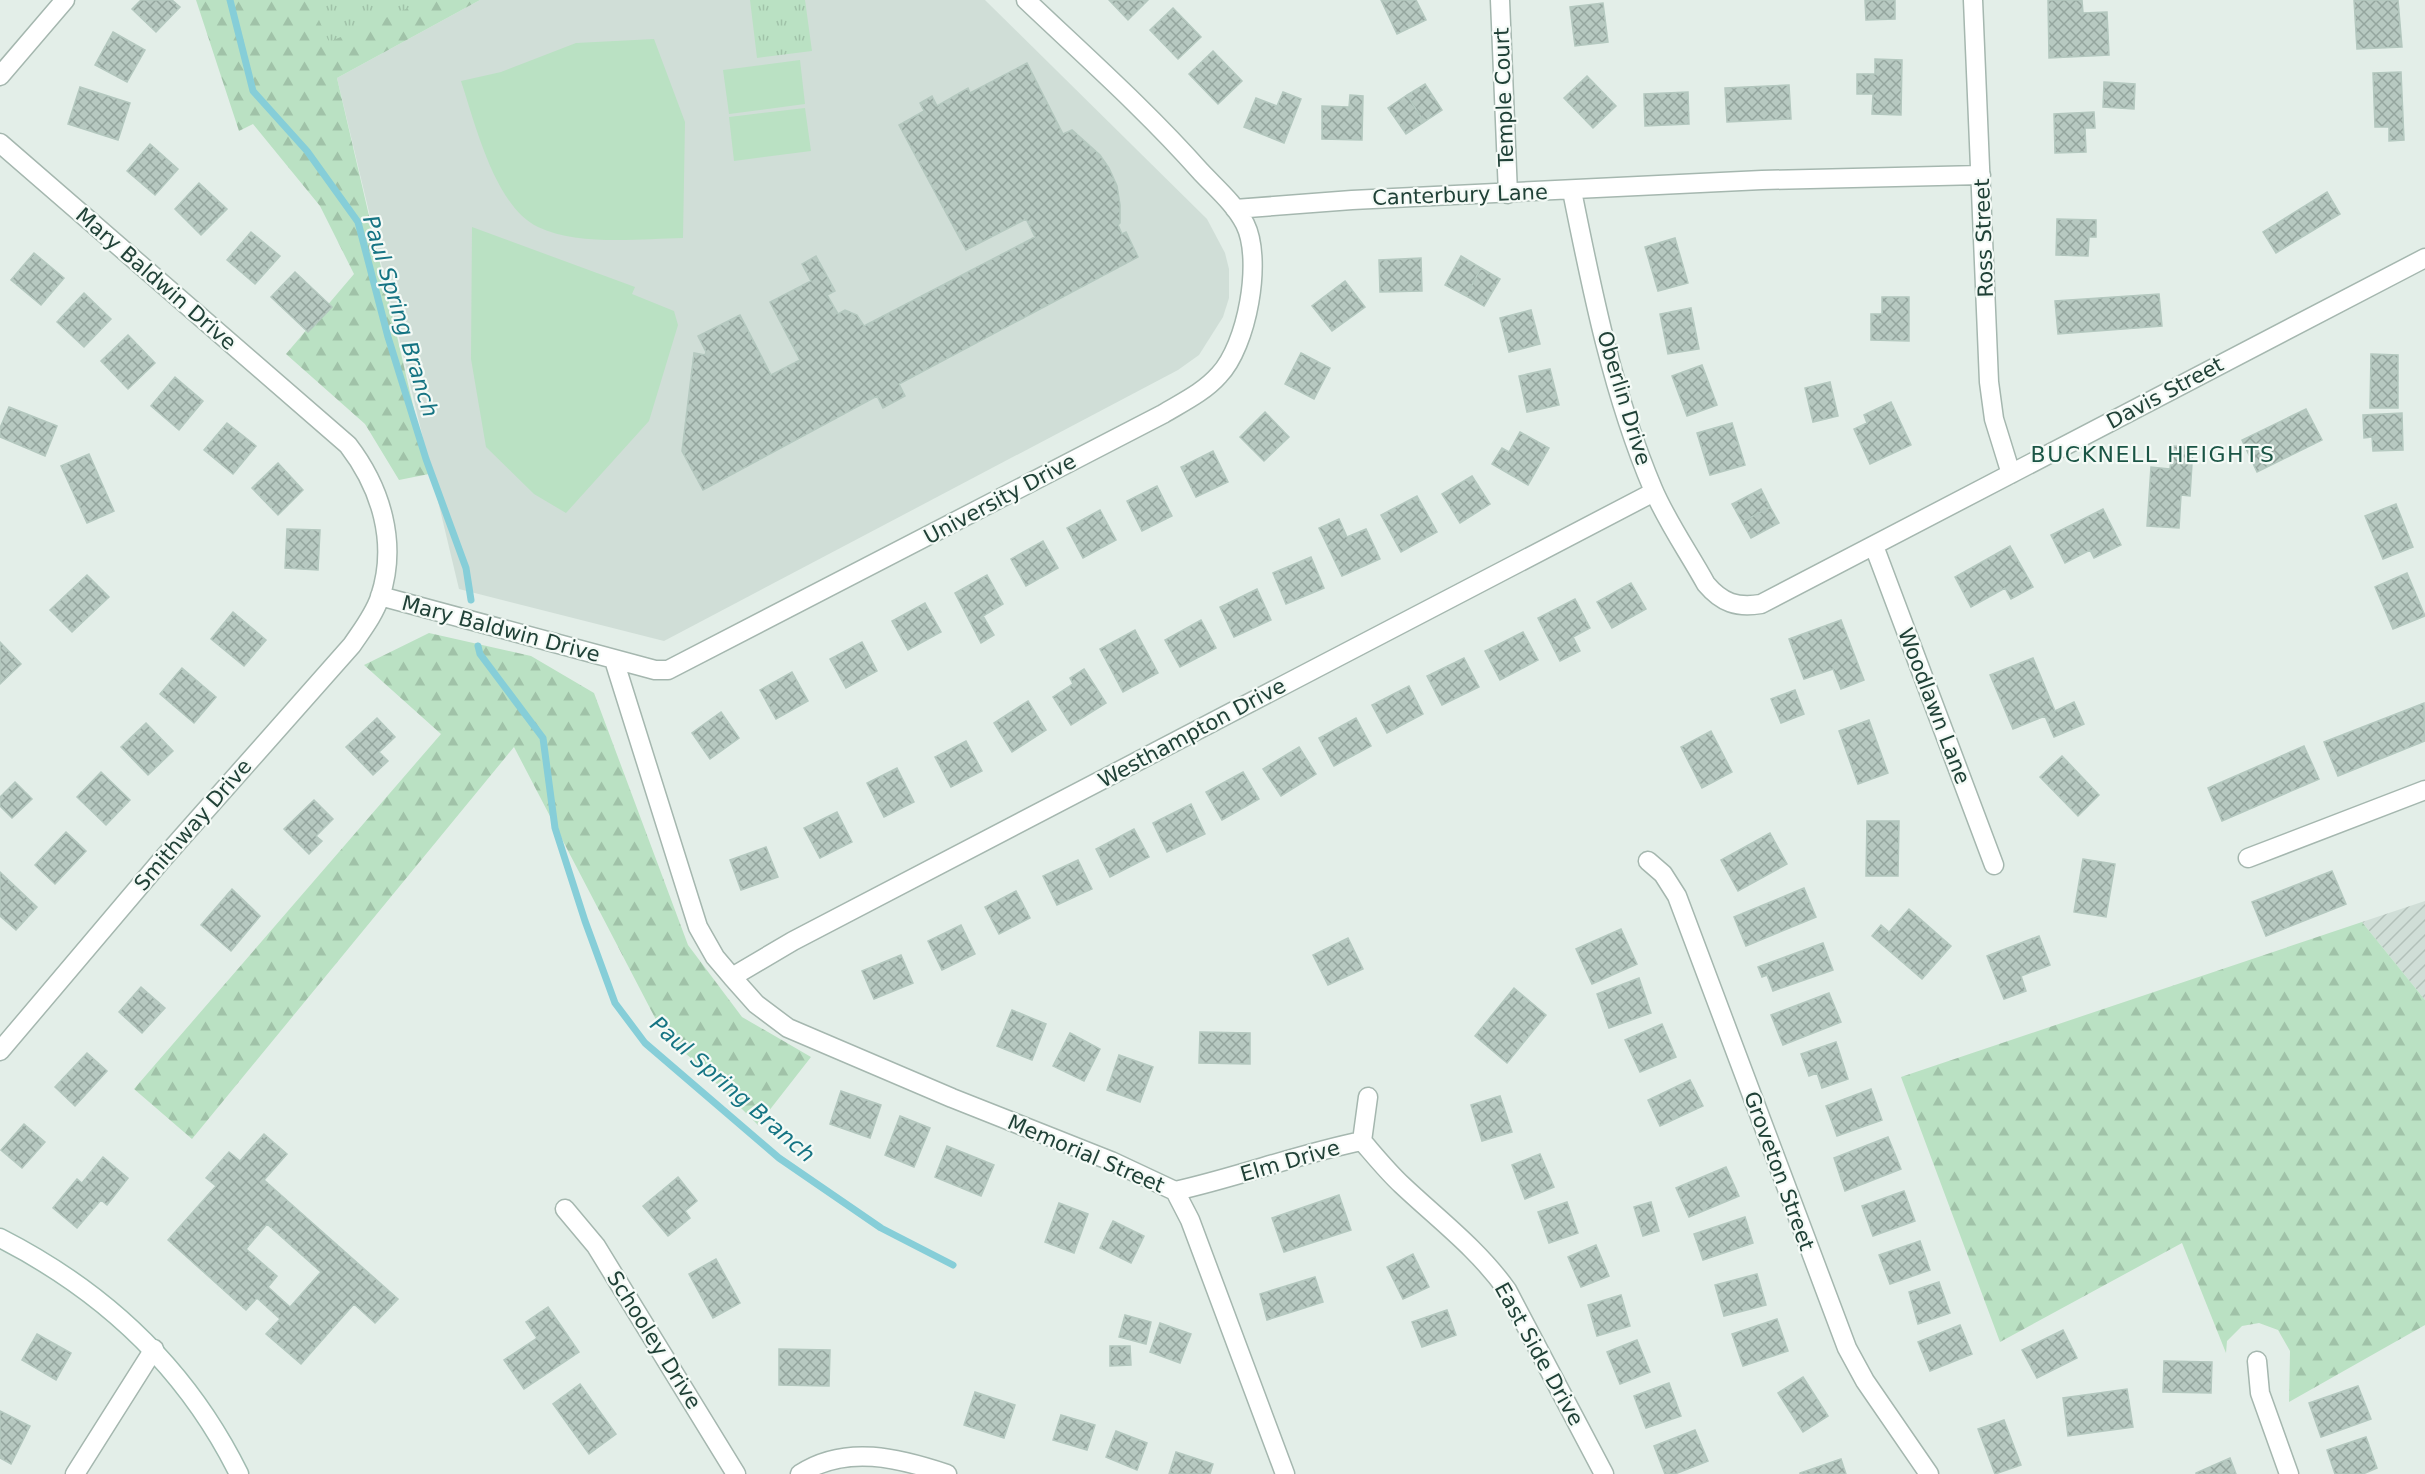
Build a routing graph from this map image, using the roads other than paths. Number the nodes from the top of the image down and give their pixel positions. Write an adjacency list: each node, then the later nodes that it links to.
1 (65, 0): 5 (street)
2 (1026, 0): 10 (street)
3 (1500, 0): 9 (street, Temple Court)
4 (1973, 0): 7 (street, Ross Street)
5 (0, 76)
6 (0, 143): 15 (street, Mary Baldwin Drive)
7 (1981, 175): 8 (street, Canterbury Lane); 12 (street, Ross Street)
8 (1572, 191): 9 (street, Canterbury Lane); 13 (street, Oberlin Drive)
9 (1508, 194): 10 (street, Canterbury Lane)
10 (1235, 209): 16 (street, University Drive)
11 (2425, 258): 12 (street, Davis Street)
12 (2011, 474): 14 (street, Davis Street)
13 (1654, 492): 14 (street, Oberlin Drive); 21 (street, Westhampton Drive)
14 (1874, 546): 20 (street, Woodlawn Lane)
15 (380, 596): 16 (street, Mary Baldwin Drive); 22 (street, Smithway Drive)
16 (614, 660): 21 (street, Mary Baldwin Drive)
17 (2425, 790): 18 (street)
18 (2248, 858)
19 (1648, 861): 37 (street, Groveton Street)
20 (1994, 865)
21 (732, 977): 25 (street, Memorial Street)
22 (0, 1051)
23 (1368, 1097): 24 (street, Elm Drive)
24 (1362, 1141): 25 (street, Elm Drive); 36 (street, East Side Drive)
25 (1175, 1191): 35 (street, Memorial Street)
26 (565, 1209): 32 (street, Schooley Drive)
27 (0, 1238): 28 (street)
28 (154, 1349): 30 (street); 31 (street)
29 (2257, 1361): 38 (street)
30 (75, 1474)
31 (239, 1474)
32 (736, 1474)
33 (801, 1474): 34 (street)
34 (947, 1474)
35 (1285, 1474)
36 (1604, 1474)
37 (1929, 1474)
38 (2289, 1474)

